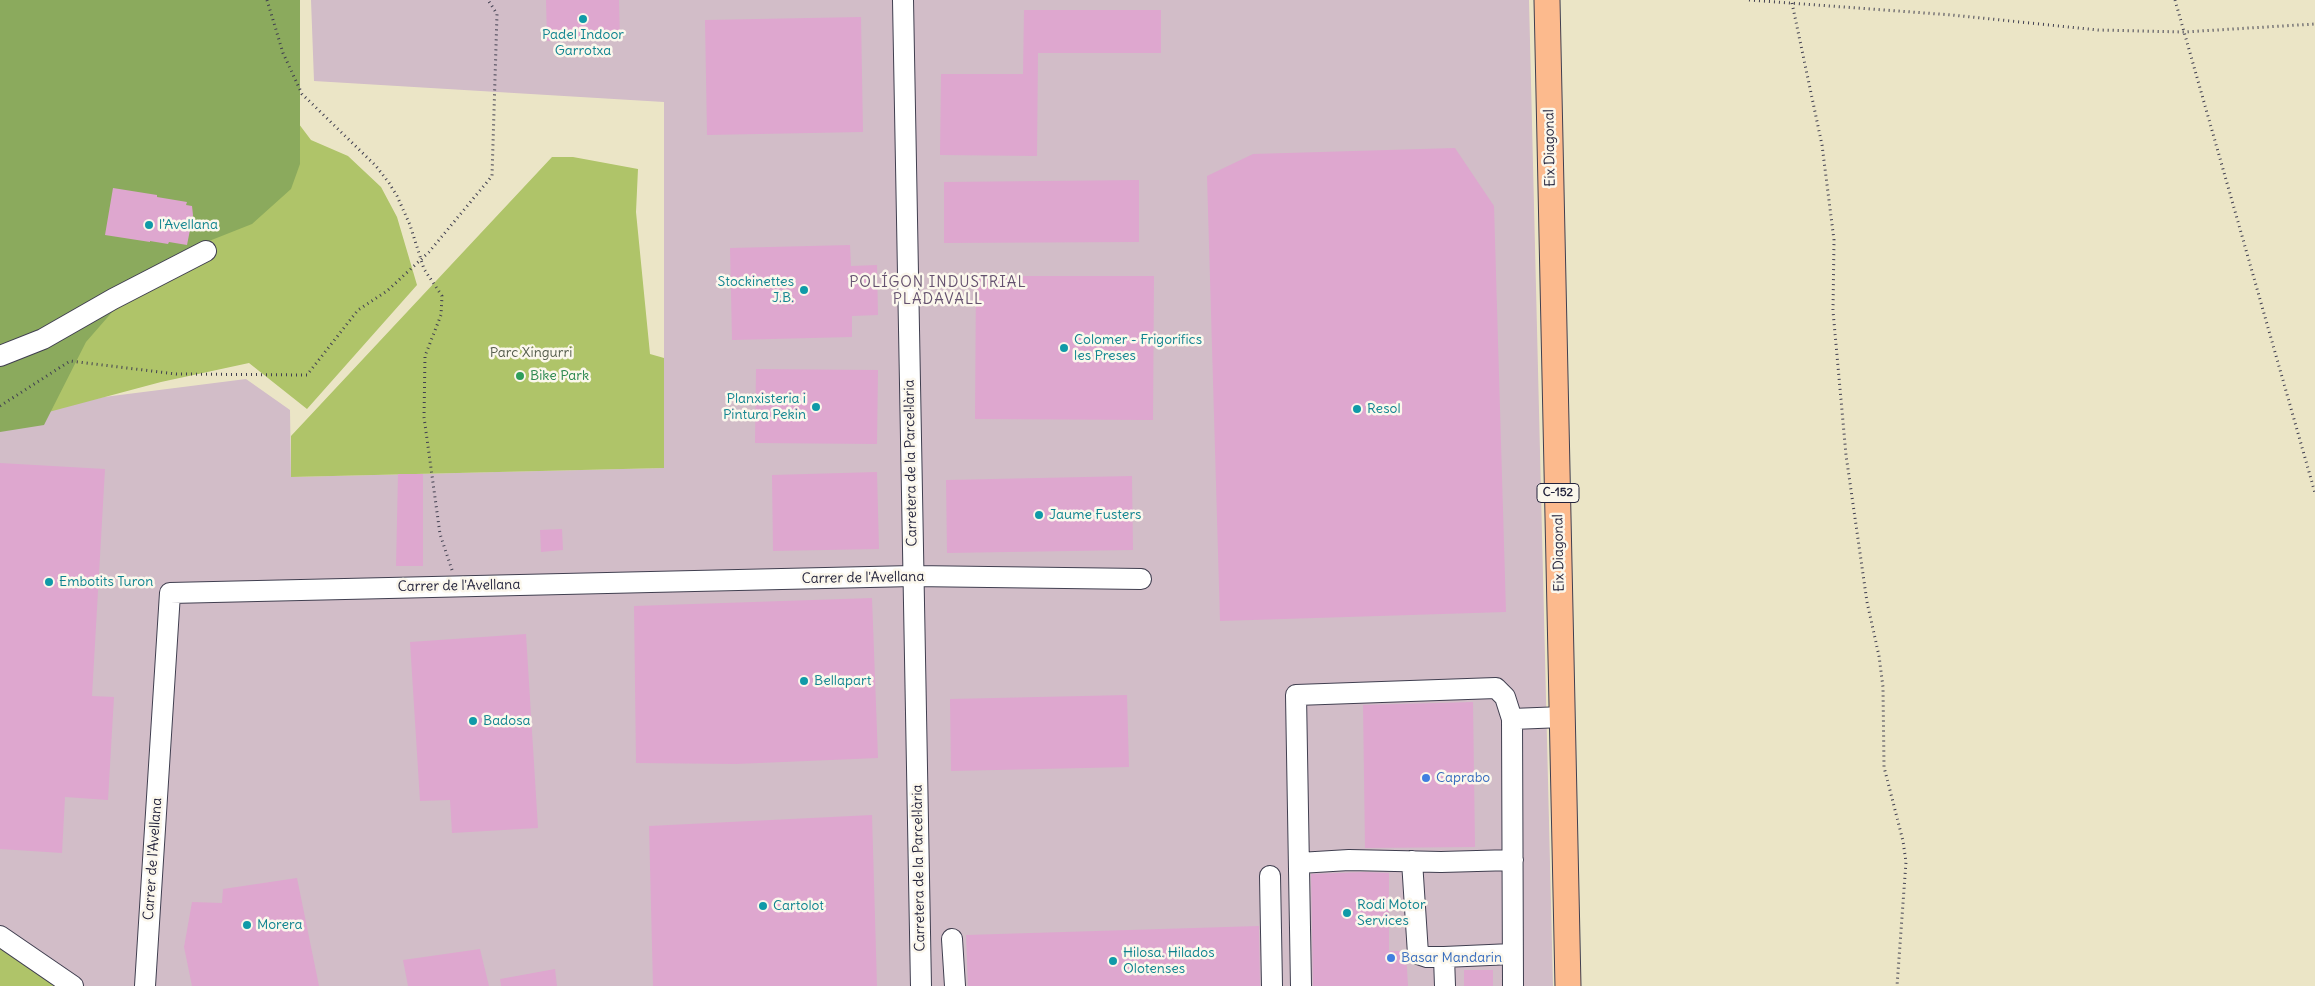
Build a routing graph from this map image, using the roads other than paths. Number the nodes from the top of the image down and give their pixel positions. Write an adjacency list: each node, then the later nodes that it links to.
1 (903, 0): 5 (street, Carretera de la Parcel·lària)
2 (1547, 0): 7 (main road, Eix Diagonal / C-152)
3 (206, 251): 4 (street)
4 (0, 356)
5 (913, 576): 6 (street, Carrer de l'Avellana); 18 (street, Carrer de l'Avellana); 19 (street, Carretera de la Parcel·lària)
6 (1141, 579)
7 (1563, 717): 8 (street); 25 (main road, Eix Diagonal / C-152)
8 (1512, 719): 9 (street); 11 (street)
9 (1513, 860): 10 (street); 15 (street)
10 (1412, 862): 11 (street); 16 (street)
11 (1299, 863): 22 (street)
12 (1270, 876): 21 (street)
13 (0, 936): 17 (street)
14 (952, 939): 20 (street)
15 (1512, 954): 16 (street); 24 (street)
16 (1444, 957): 23 (street)
17 (73, 986)
18 (145, 986)
19 (921, 986)
20 (954, 986)
21 (1272, 986)
22 (1300, 986)
23 (1445, 986)
24 (1513, 986)
25 (1568, 986)

